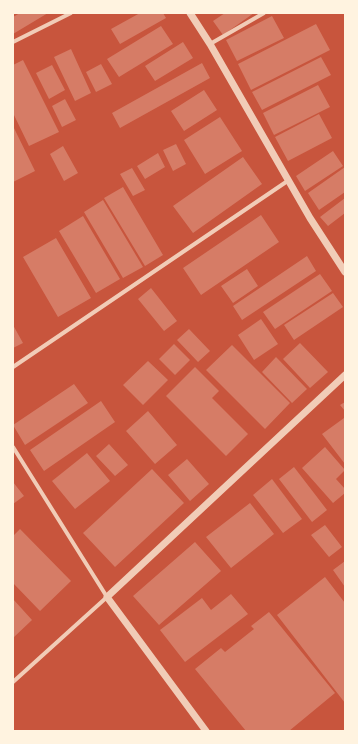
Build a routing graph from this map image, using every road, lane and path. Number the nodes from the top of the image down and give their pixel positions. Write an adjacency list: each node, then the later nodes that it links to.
1 (71, 13): 4 (street)
2 (190, 13): 5 (street)
3 (264, 13): 5 (street)
4 (13, 42)
5 (210, 44): 6 (street)
6 (289, 180): 7 (street); 8 (street)
7 (345, 272)
8 (13, 367)
9 (345, 375): 11 (street)
10 (13, 447): 11 (street)
11 (107, 597): 12 (street); 13 (street)
12 (13, 682)
13 (206, 731)

